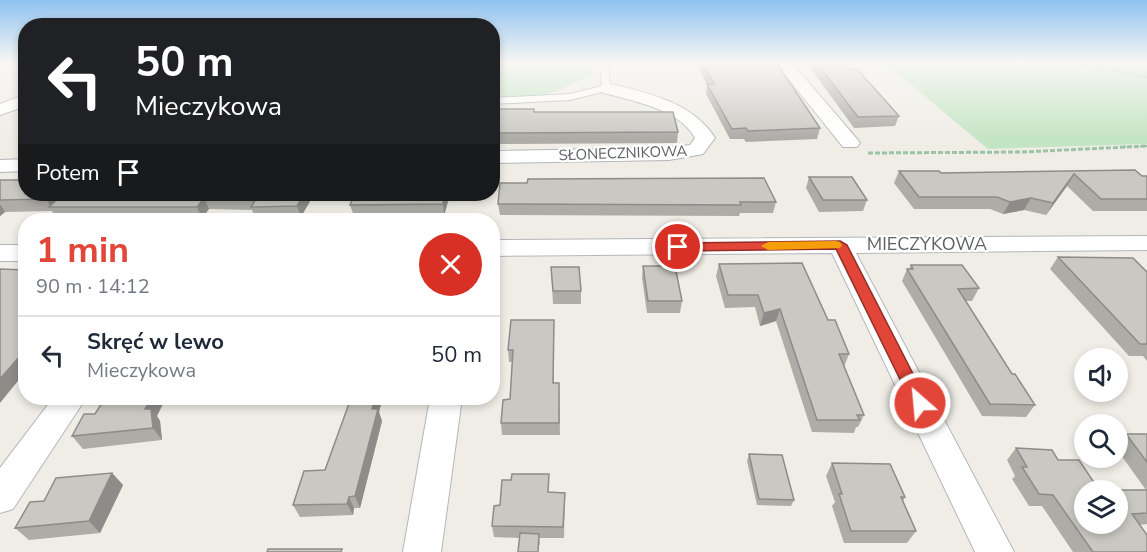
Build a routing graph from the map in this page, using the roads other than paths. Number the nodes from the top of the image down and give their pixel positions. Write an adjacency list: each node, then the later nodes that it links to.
1 (607, 88): 3 (lane); 7 (street, SŁONECZNIKOWA)
2 (805, 88): 6 (street)
3 (500, 101)
4 (18, 102): 5 (street)
5 (0, 110)
6 (857, 147)
7 (500, 157)
8 (18, 165): 9 (street)
9 (0, 166)
10 (1146, 244): 11 (street, MIECZYKOWA)
11 (840, 245): 12 (street, MIECZYKOWA); 19 (street)
12 (500, 249)
13 (18, 252): 14 (street)
14 (0, 253)
15 (65, 405): 17 (street)
16 (445, 405): 18 (street)
17 (0, 497)
18 (422, 552)
19 (994, 552)

